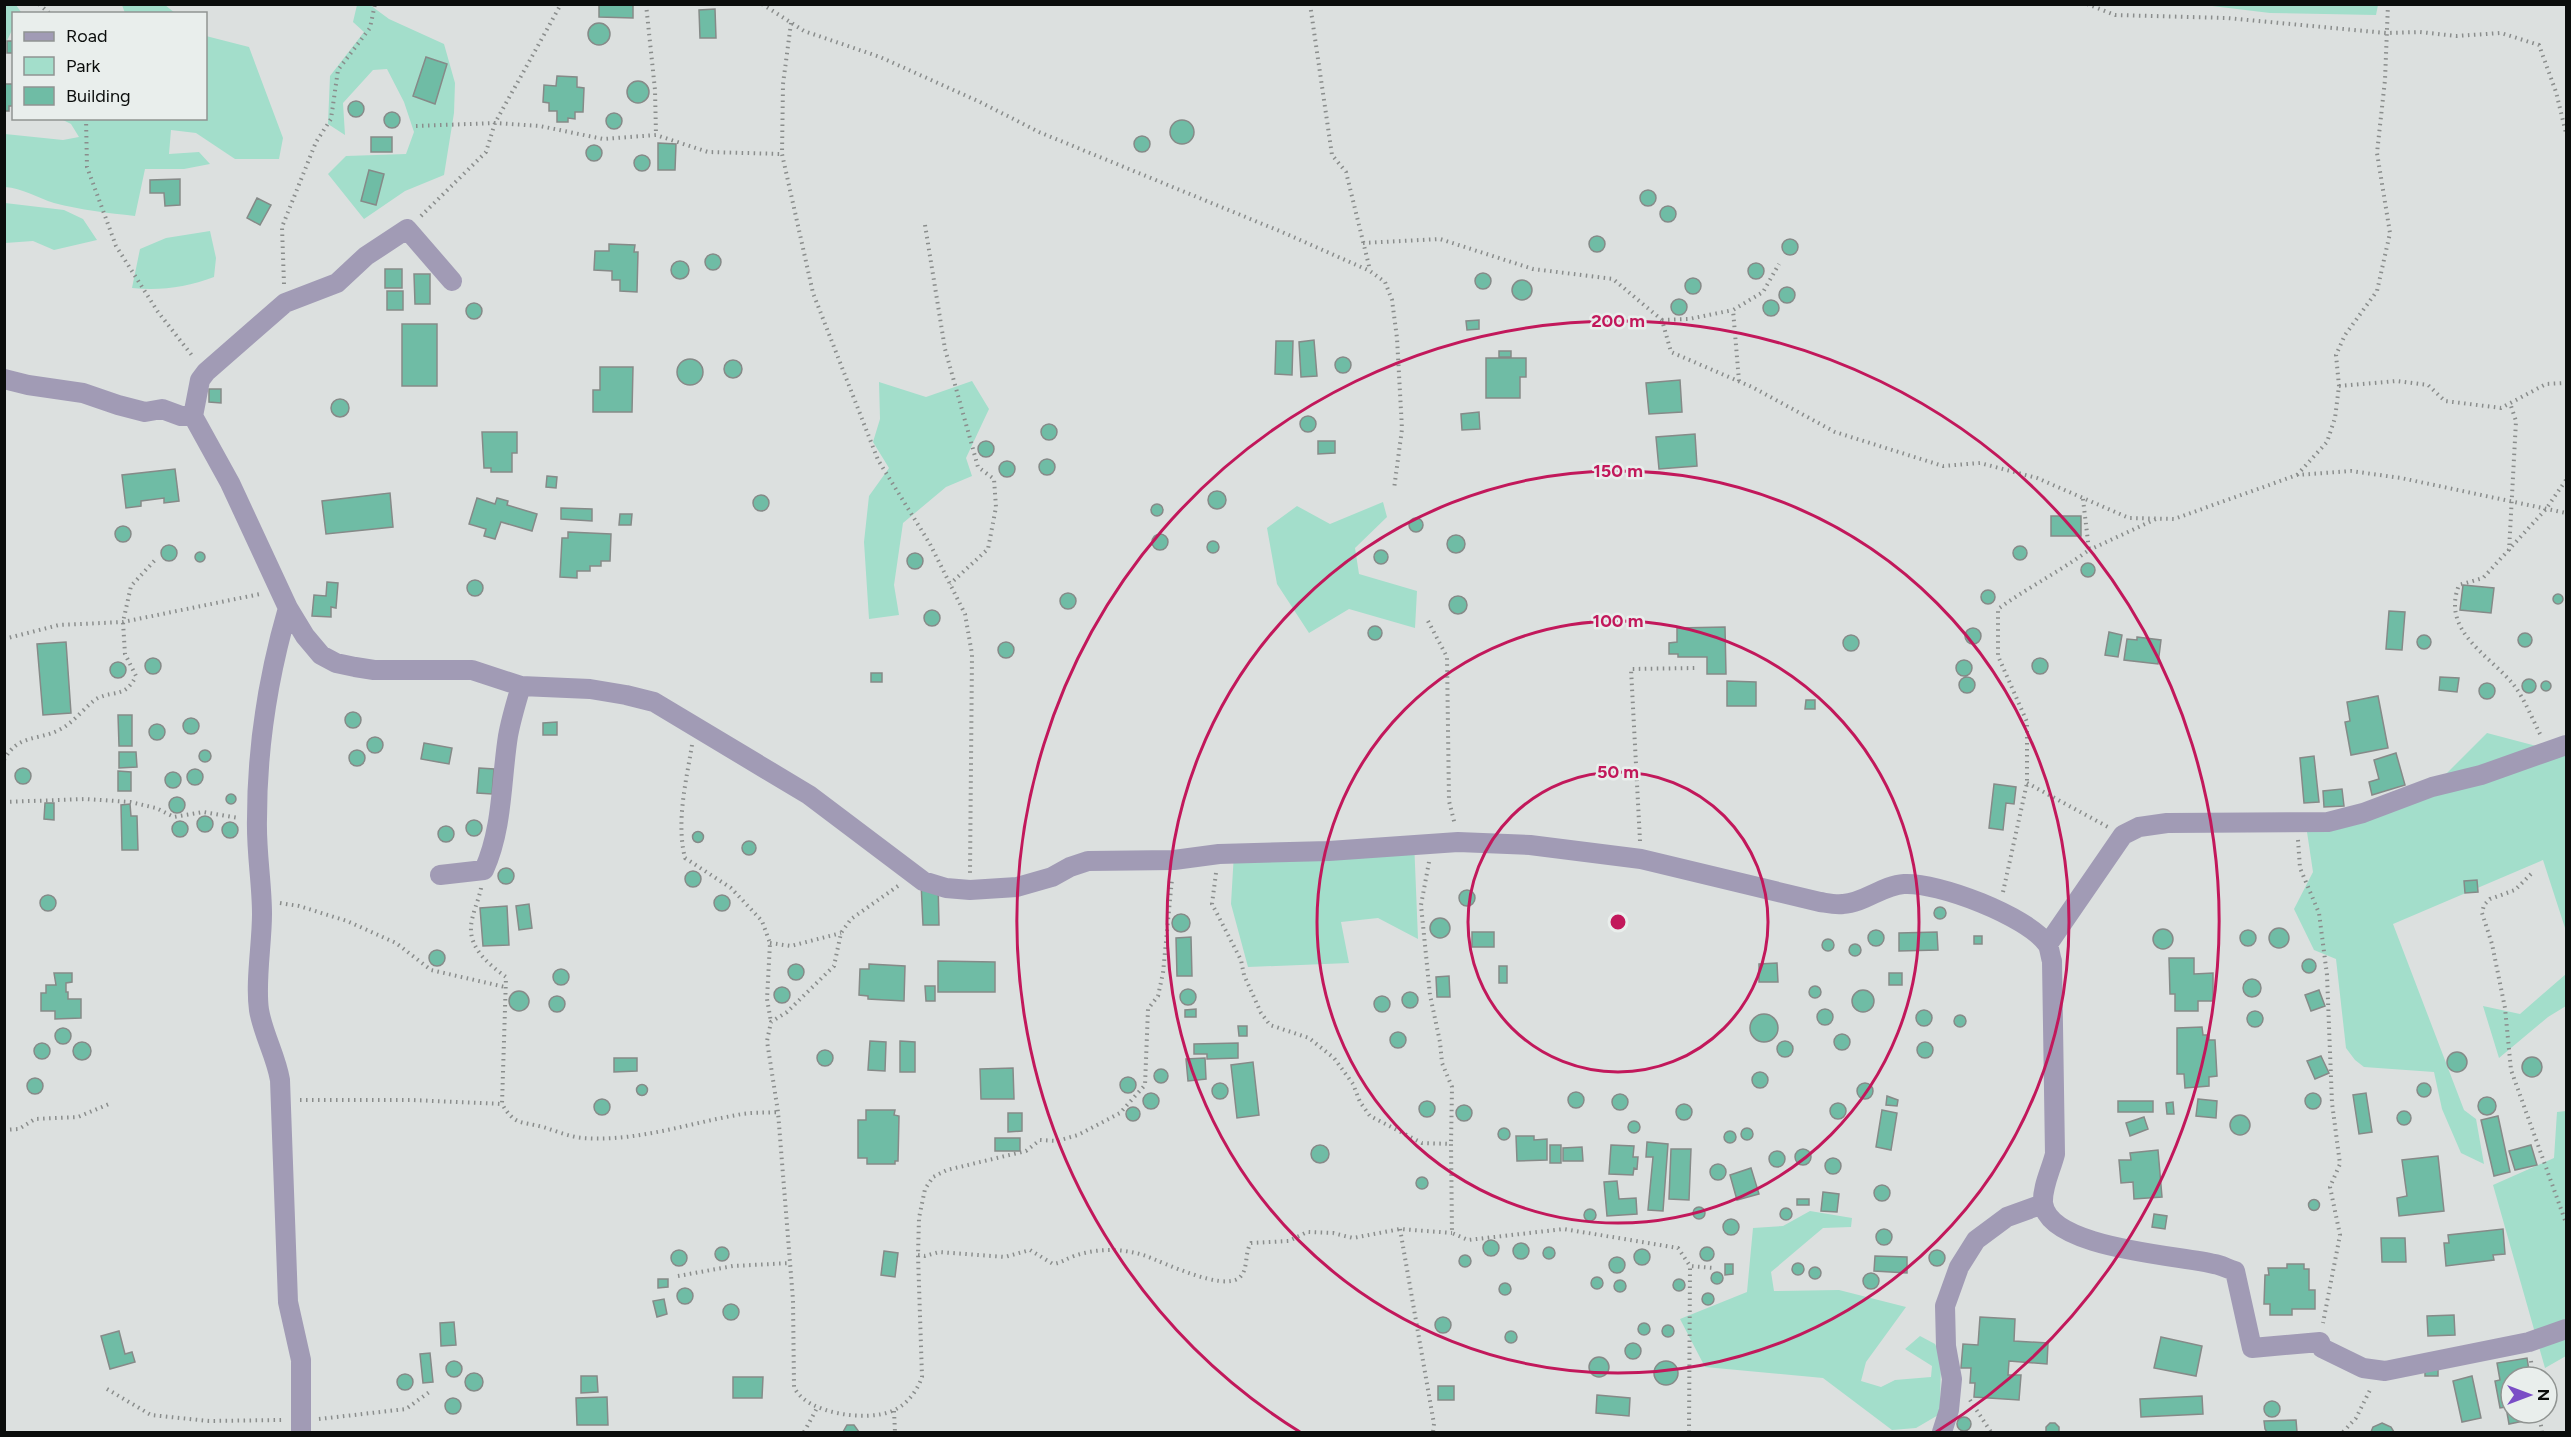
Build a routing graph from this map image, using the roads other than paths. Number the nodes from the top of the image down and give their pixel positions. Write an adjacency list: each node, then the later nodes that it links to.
1 (452, 281): 3 (street)
2 (4, 378): 3 (street)
3 (193, 416): 4 (street)
4 (286, 603): 5 (street); 11 (street)
5 (521, 686): 7 (street); 8 (street)
6 (2558, 748): 8 (street)
7 (440, 875)
8 (2048, 944): 9 (street)
9 (2043, 1204): 10 (street); 12 (street)
10 (2566, 1329)
11 (301, 1426)
12 (1942, 1432)

